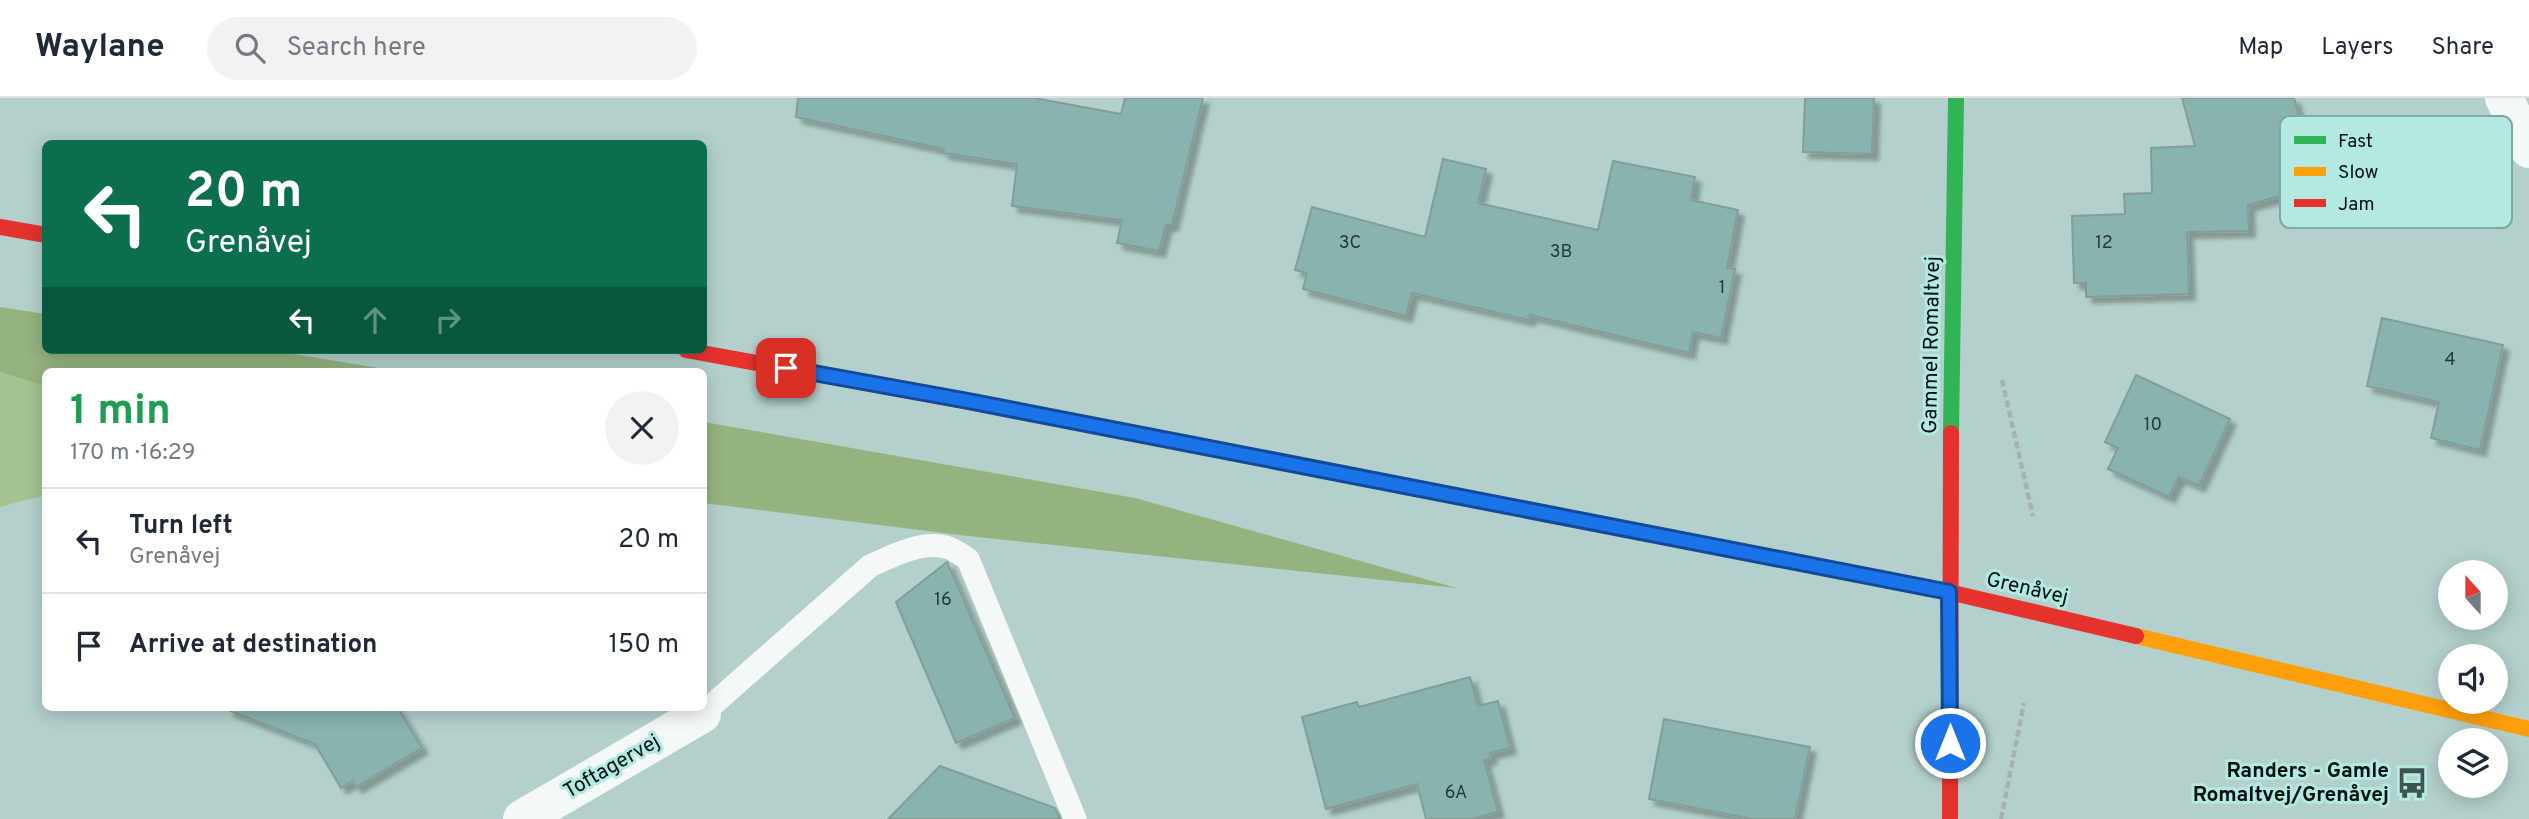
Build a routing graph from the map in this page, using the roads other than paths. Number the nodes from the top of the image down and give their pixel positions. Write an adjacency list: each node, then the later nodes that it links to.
1 (1956, 98): 9 (street, Gammel Romaltvej)
2 (2504, 98): 3 (street)
3 (2529, 149)
4 (0, 227): 6 (street)
5 (0, 235): 7 (street)
6 (42, 235)
7 (42, 236)
8 (707, 354): 9 (street, Grenåvej)
9 (1949, 592): 13 (street, Grenåvej); 16 (street, Gammel Romaltvej)
10 (707, 710): 15 (lane)
11 (705, 711): 12 (lane)
12 (702, 714): 14 (street, Toftagervej)
13 (2529, 729)
14 (522, 819)
15 (1075, 819)
16 (1950, 819)

